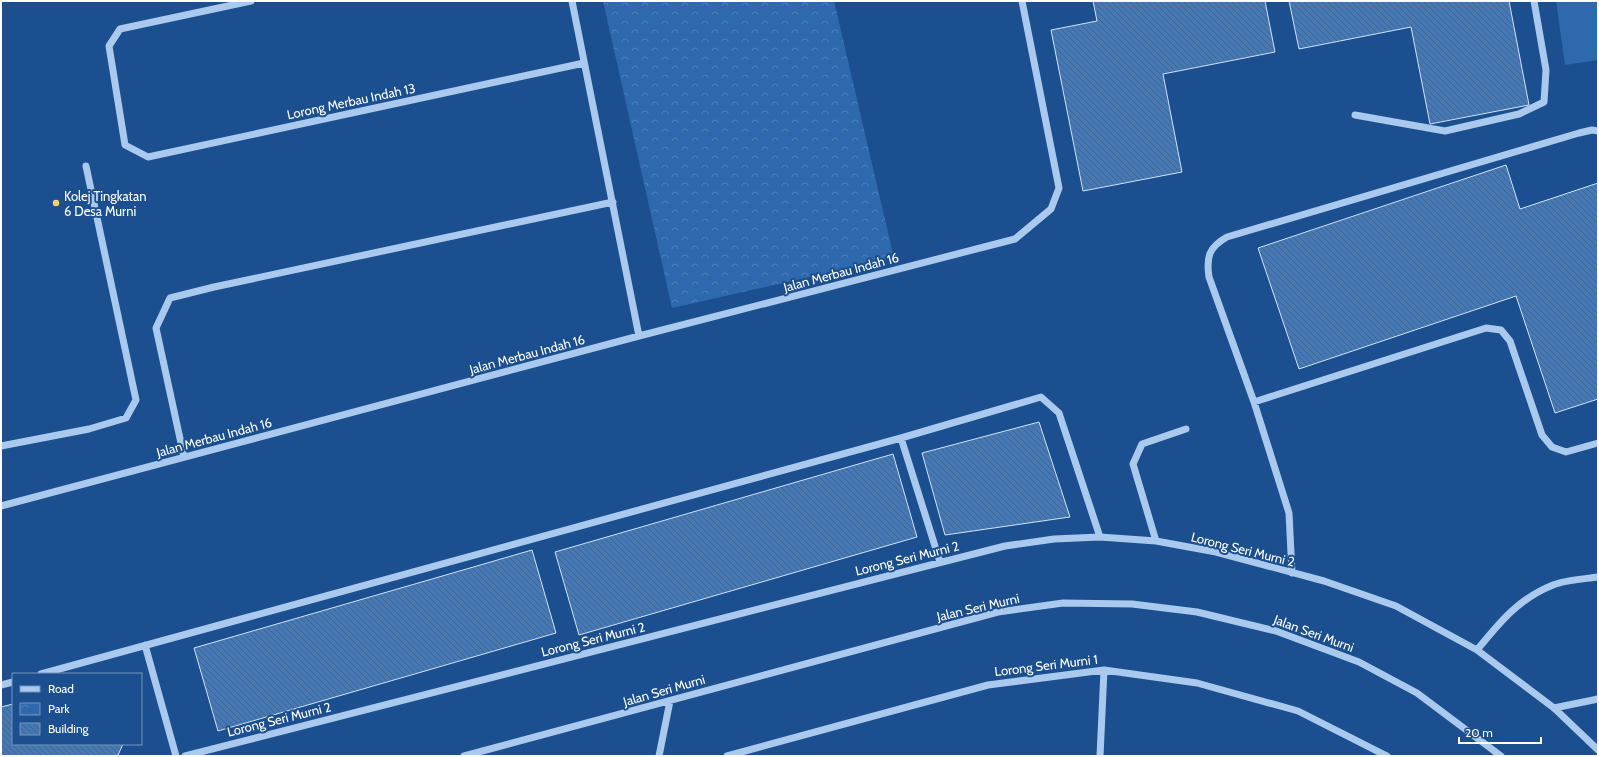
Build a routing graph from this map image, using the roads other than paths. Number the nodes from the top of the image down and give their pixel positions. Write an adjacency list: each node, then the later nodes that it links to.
1 (251, 1): 5 (street, Lorong Merbau Indah 13)
2 (572, 1): 5 (street)
3 (1022, 1): 10 (street, Jalan Merbau Indah 16)
4 (1534, 1): 6 (street)
5 (584, 63): 9 (street)
6 (1355, 115)
7 (1598, 131): 11 (street)
8 (86, 166): 15 (street)
9 (613, 202): 10 (street); 16 (street)
10 (639, 336): 16 (street, Jalan Merbau Indah 16)
11 (1254, 402): 14 (street); 21 (street)
12 (1186, 429): 19 (street)
13 (901, 438): 18 (street); 20 (street); 23 (street)
14 (1598, 443)
15 (1, 446)
16 (184, 457): 17 (street, Jalan Merbau Indah 16)
17 (1, 506)
18 (1100, 536): 19 (street, Lorong Seri Murni 2); 20 (street, Lorong Seri Murni 2)
19 (1156, 541): 21 (street, Lorong Seri Murni 2)
20 (940, 562): 34 (street, Lorong Seri Murni 2)
21 (1292, 573): 24 (street, Lorong Seri Murni 2)
22 (1598, 577): 24 (street)
23 (145, 645): 26 (street); 33 (street)
24 (1477, 650): 31 (street, Lorong Seri Murni 2)
25 (1104, 670): 37 (street, Lorong Seri Murni 1); 38 (street); 39 (street, Lorong Seri Murni 1)
26 (45, 673)
27 (12, 682): 28 (street)
28 (1, 685)
29 (1598, 699): 31 (street)
30 (670, 701): 35 (street, Jalan Seri Murni); 36 (street); 40 (street, Jalan Seri Murni)
31 (1554, 708): 32 (street, Lorong Seri Murni 2)
32 (1598, 750)
33 (176, 756)
34 (185, 756)
35 (464, 756)
36 (659, 756)
37 (727, 756)
38 (1100, 756)
39 (1387, 756)
40 (1501, 756)

